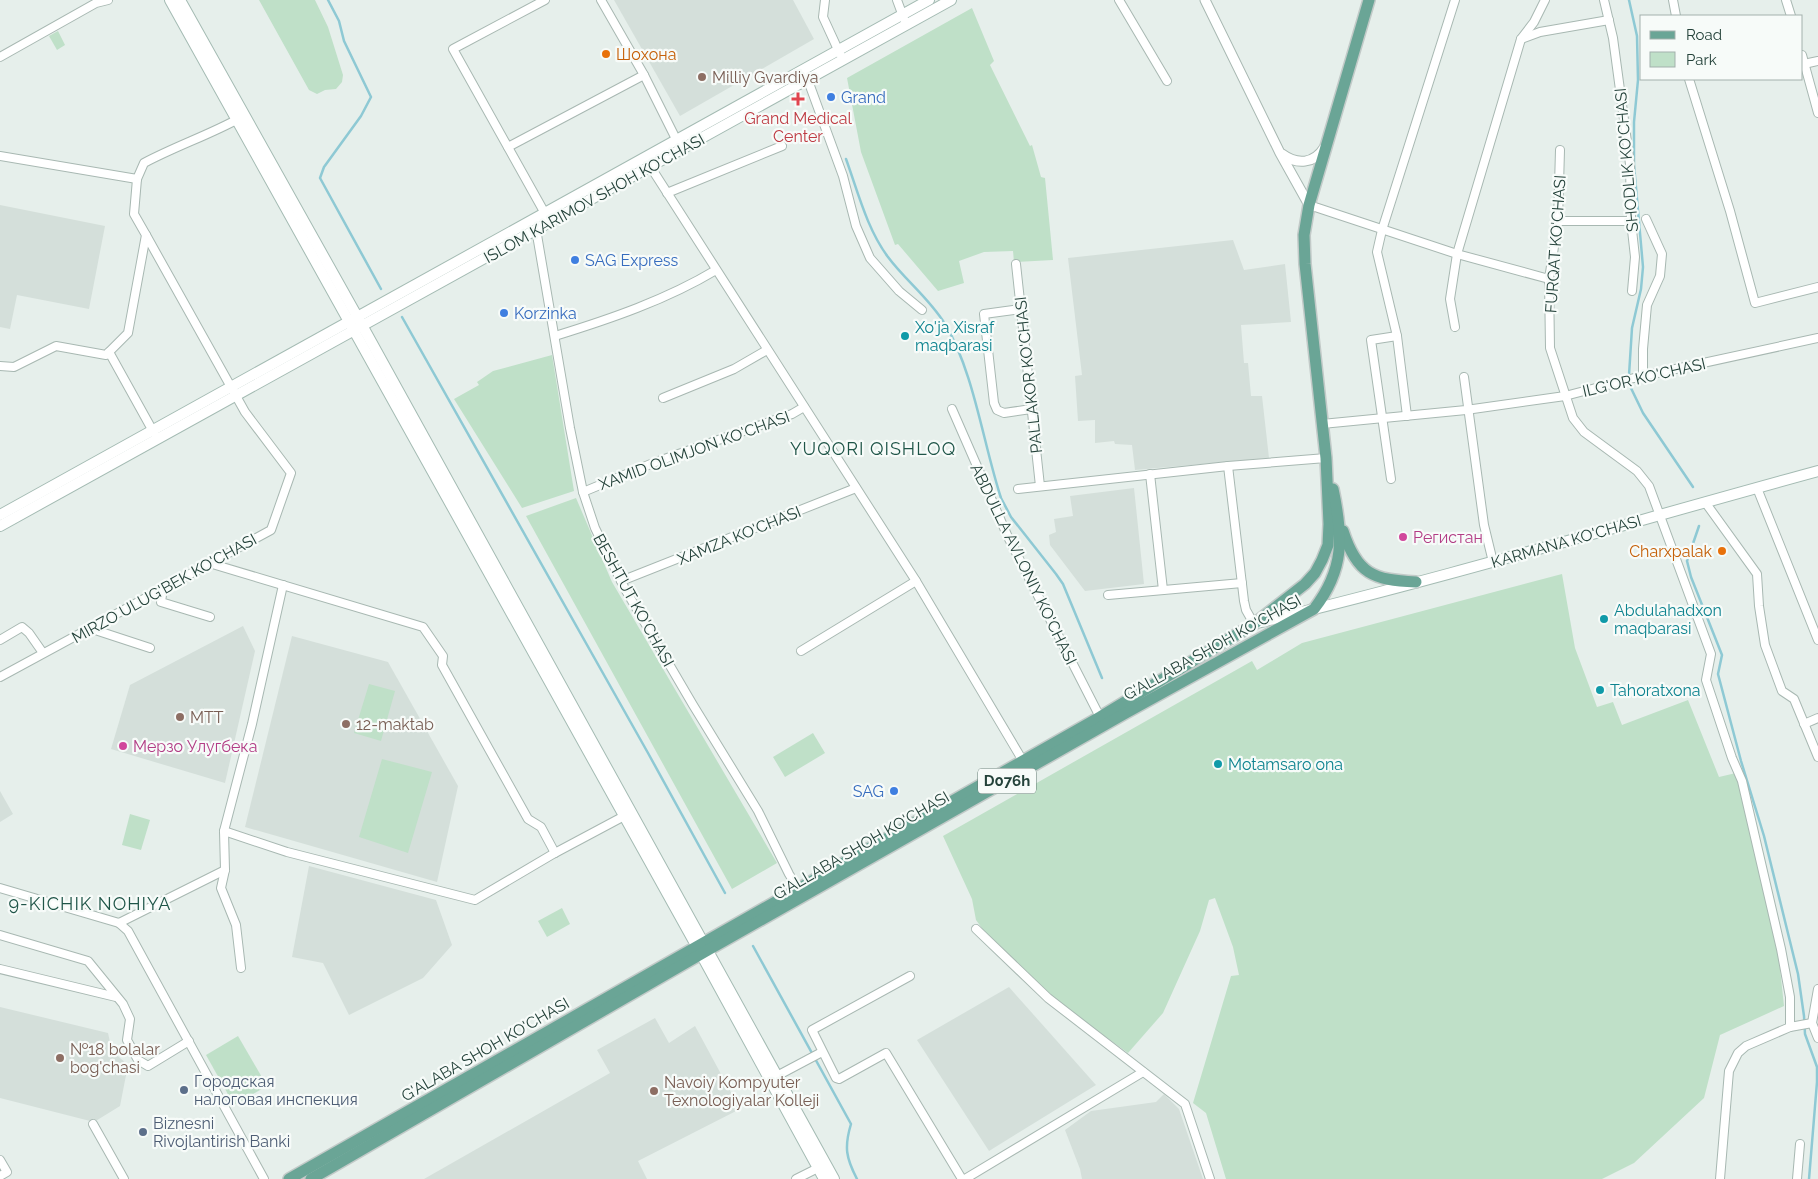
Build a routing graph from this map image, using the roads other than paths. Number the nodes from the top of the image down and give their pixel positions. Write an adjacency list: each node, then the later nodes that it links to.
1 (108, 0): 25 (street)
2 (170, 0): 34 (main road)
3 (180, 0): 34 (main road)
4 (545, 0): 38 (street)
5 (601, 0): 29 (street)
6 (825, 0): 24 (street)
7 (897, 0): 18 (street)
8 (929, 0): 18 (main road, ISLOM KARIMOV SHOH KO'CHASI)
9 (951, 0): 22 (main road, ISLOM KARIMOV SHOH KO'CHASI)
10 (1119, 0): 32 (street)
11 (1205, 0): 41 (street)
12 (1369, 0): 37 (main road)
13 (1455, 0): 52 (street)
14 (1545, 0): 23 (street)
15 (1604, 0): 21 (street, SHODLIK KO'CHASI)
16 (1673, 0): 19 (street)
17 (1786, 0): 20 (street)
18 (902, 14): 22 (street); 24 (main road, ISLOM KARIMOV SHOH KO'CHASI)
19 (1676, 15)
20 (1791, 15)
21 (1609, 20): 23 (street); 50 (street, SHODLIK KO'CHASI)
22 (907, 25): 24 (main road, ISLOM KARIMOV SHOH KO'CHASI)
23 (1522, 39): 54 (street)
24 (841, 56): 30 (main road, ISLOM KARIMOV SHOH KO'CHASI)
25 (0, 57)
26 (1803, 60): 28 (street)
27 (1818, 60): 28 (street)
28 (1804, 64): 33 (street)
29 (644, 75): 35 (street); 38 (street)
30 (807, 76): 35 (main road, ISLOM KARIMOV SHOH KO'CHASI); 39 (main road, ISLOM KARIMOV SHOH KO'CHASI); 61 (street)
31 (1689, 80): 58 (street)
32 (1167, 81)
33 (1818, 113)
34 (241, 118): 44 (street); 62 (main road)
35 (676, 139): 39 (street); 47 (main road, ISLOM KARIMOV SHOH KO'CHASI)
36 (782, 146): 45 (street)
37 (1326, 146): 41 (street); 46 (main road)
38 (508, 147): 47 (street)
39 (681, 149): 43 (main road, ISLOM KARIMOV SHOH KO'CHASI)
40 (1560, 150): 49 (street, FURQAT KO'CHASI)
41 (1280, 153): 46 (street)
42 (0, 156): 44 (street)
43 (650, 166): 45 (street); 47 (main road, ISLOM KARIMOV SHOH KO'CHASI)
44 (137, 179): 53 (street)
45 (667, 193): 56 (street)
46 (1309, 205): 52 (street); 83 (main road)
47 (547, 217): 51 (main road, ISLOM KARIMOV SHOH KO'CHASI); 62 (main road, ISLOM KARIMOV SHOH KO'CHASI)
48 (1646, 219): 71 (street)
49 (1558, 221): 50 (street); 57 (street, FURQAT KO'CHASI)
50 (1631, 221): 59 (street, SHODLIK KO'CHASI)
51 (536, 229): 64 (main road, ISLOM KARIMOV SHOH KO'CHASI); 65 (street, BESHTUT KO'CHASI)
52 (1382, 230): 54 (street); 66 (street)
53 (146, 235): 69 (street); 73 (street)
54 (1457, 254): 57 (street); 63 (street)
55 (1016, 264): 60 (street, PALLAKOR KO'CHASI)
56 (716, 270): 65 (street); 68 (street)
57 (1549, 279): 75 (street, FURQAT KO'CHASI)
58 (1818, 287)
59 (1632, 291)
60 (1021, 309): 79 (street, PALLAKOR KO'CHASI); 79 (street)
61 (922, 310)
62 (353, 319): 64 (main road); 73 (main road, ISLOM KARIMOV SHOH KO'CHASI)
63 (1455, 327)
64 (358, 329): 74 (main road, ISLOM KARIMOV SHOH KO'CHASI); 126 (main road)
65 (555, 336): 95 (street, BESHTUT KO'CHASI)
66 (1398, 336): 81 (street); 82 (street)
67 (1818, 338): 71 (street, ILG'OR KO'CHASI)
68 (768, 350): 76 (street); 77 (street)
69 (109, 352): 70 (street); 84 (street)
70 (0, 366)
71 (1644, 376): 75 (street, ILG'OR KO'CHASI)
72 (1464, 377): 80 (street)
73 (231, 387): 74 (street); 84 (main road, ISLOM KARIMOV SHOH KO'CHASI)
74 (236, 396): 85 (main road, ISLOM KARIMOV SHOH KO'CHASI); 102 (street, MIRZO ULUG'BEK KO'CHASI)
75 (1565, 396): 80 (street, ILG'OR KO'CHASI); 98 (street, FURQAT KO'CHASI)
76 (662, 398)
77 (804, 407): 92 (street); 95 (street, XAMID OLIMJON KO'CHASI)
78 (952, 409): 121 (street, ABDULLA AVLONIY KO'CHASI)
79 (1031, 409): 91 (street, PALLAKOR KO'CHASI)
80 (1468, 410): 81 (street, ILG'OR KO'CHASI); 101 (street)
81 (1407, 416): 82 (street, ILG'OR KO'CHASI)
82 (1382, 418): 83 (street, ILG'OR KO'CHASI); 90 (street)
83 (1322, 424): 86 (main road)
84 (152, 430): 85 (street); 97 (main road, ISLOM KARIMOV SHOH KO'CHASI)
85 (158, 439): 100 (main road, ISLOM KARIMOV SHOH KO'CHASI)
86 (1326, 458): 87 (street); 99 (main road); 113 (main road)
87 (1228, 466): 89 (street); 106 (street)
88 (1818, 471): 93 (main road, KARMANA KO'CHASI / D076h)
89 (1150, 474): 91 (street); 109 (street)
90 (1391, 479)
91 (1040, 486): 94 (street)
92 (856, 488): 103 (street); 104 (street, XAMZA KO'CHASI)
93 (1757, 488): 96 (main road, KARMANA KO'CHASI / D076h); 116 (street)
94 (1018, 489)
95 (584, 492): 104 (street, BESHTUT KO'CHASI)
96 (1705, 502): 98 (main road, KARMANA KO'CHASI / D076h); 123 (street)
97 (0, 515)
98 (1660, 515): 101 (main road, KARMANA KO'CHASI / D076h); 143 (street, FURQAT KO'CHASI)
99 (1340, 519): 105 (main road); 111 (main road)
100 (0, 526)
101 (1494, 562): 105 (main road, KARMANA KO'CHASI / D076h)
102 (209, 563): 107 (street); 108 (street, MIRZO ULUG'BEK KO'CHASI)
103 (916, 580): 118 (street); 125 (street)
104 (621, 581): 131 (street, BESHTUT KO'CHASI)
105 (1416, 582): 111 (main road, KARMANA KO'CHASI / D076h)
106 (1242, 583): 109 (street); 113 (street)
107 (283, 585): 127 (street); 128 (street)
108 (163, 588): 112 (street); 114 (street, MIRZO ULUG'BEK KO'CHASI)
109 (1163, 590): 110 (street)
110 (1108, 595)
111 (1314, 609): 113 (main road, G'ALLABA SHOH KO'CHASI / D076h); 135 (main road, G'ALLABA SHOH KO'CHASI / D076h)
112 (210, 617)
113 (1254, 624): 121 (main road, G'ALLABA SHOH KO'CHASI / D076h)
114 (89, 628): 117 (street); 119 (street, MIRZO ULUG'BEK KO'CHASI)
115 (0, 640): 119 (street)
116 (1818, 640)
117 (150, 648)
118 (801, 651)
119 (43, 653): 120 (street, MIRZO ULUG'BEK KO'CHASI)
120 (0, 677)
121 (1100, 717): 125 (main road, G'ALLABA SHOH KO'CHASI / D076h)
122 (1818, 718): 123 (street)
123 (1804, 724): 124 (street)
124 (1818, 757)
125 (1023, 761): 131 (main road, G'ALLABA SHOH KO'CHASI / D076h)
126 (628, 814): 128 (street); 135 (main road)
127 (224, 831): 128 (street); 129 (street)
128 (555, 853)
129 (226, 870): 132 (street); 136 (street)
130 (0, 888): 132 (street)
131 (798, 889): 135 (main road, G'ALLABA SHOH KO'CHASI / D076h)
132 (119, 923): 145 (street)
133 (976, 929): 147 (street)
134 (0, 935): 141 (street)
135 (702, 948): 138 (main road, G'ALLABA SHOH KO'CHASI); 148 (main road); 157 (main road, G'ALABA SHOH KO'CHASI)
136 (241, 968)
137 (0, 969): 141 (street)
138 (672, 972): 158 (main road, G'ALABA SHOH KO'CHASI)
139 (910, 976): 146 (street)
140 (1818, 989): 142 (street)
141 (116, 997): 145 (street)
142 (1812, 1023): 143 (street); 144 (street)
143 (1790, 1027): 164 (street)
144 (1818, 1038)
145 (189, 1041): 156 (street)
146 (822, 1052): 148 (street); 162 (street)
147 (1143, 1072): 162 (street); 163 (street)
148 (773, 1078): 152 (main road); 161 (main road)
149 (93, 1124): 155 (street)
150 (1800, 1144): 165 (street)
151 (0, 1160): 153 (street)
152 (818, 1168): 159 (street); 160 (main road)
153 (3, 1174): 154 (street)
154 (11, 1179)
155 (124, 1179)
156 (264, 1179)
157 (290, 1179)
158 (312, 1179)
159 (796, 1179)
160 (824, 1179)
161 (834, 1179)
162 (964, 1179)
163 (1210, 1179)
164 (1720, 1179)
165 (1797, 1179)

